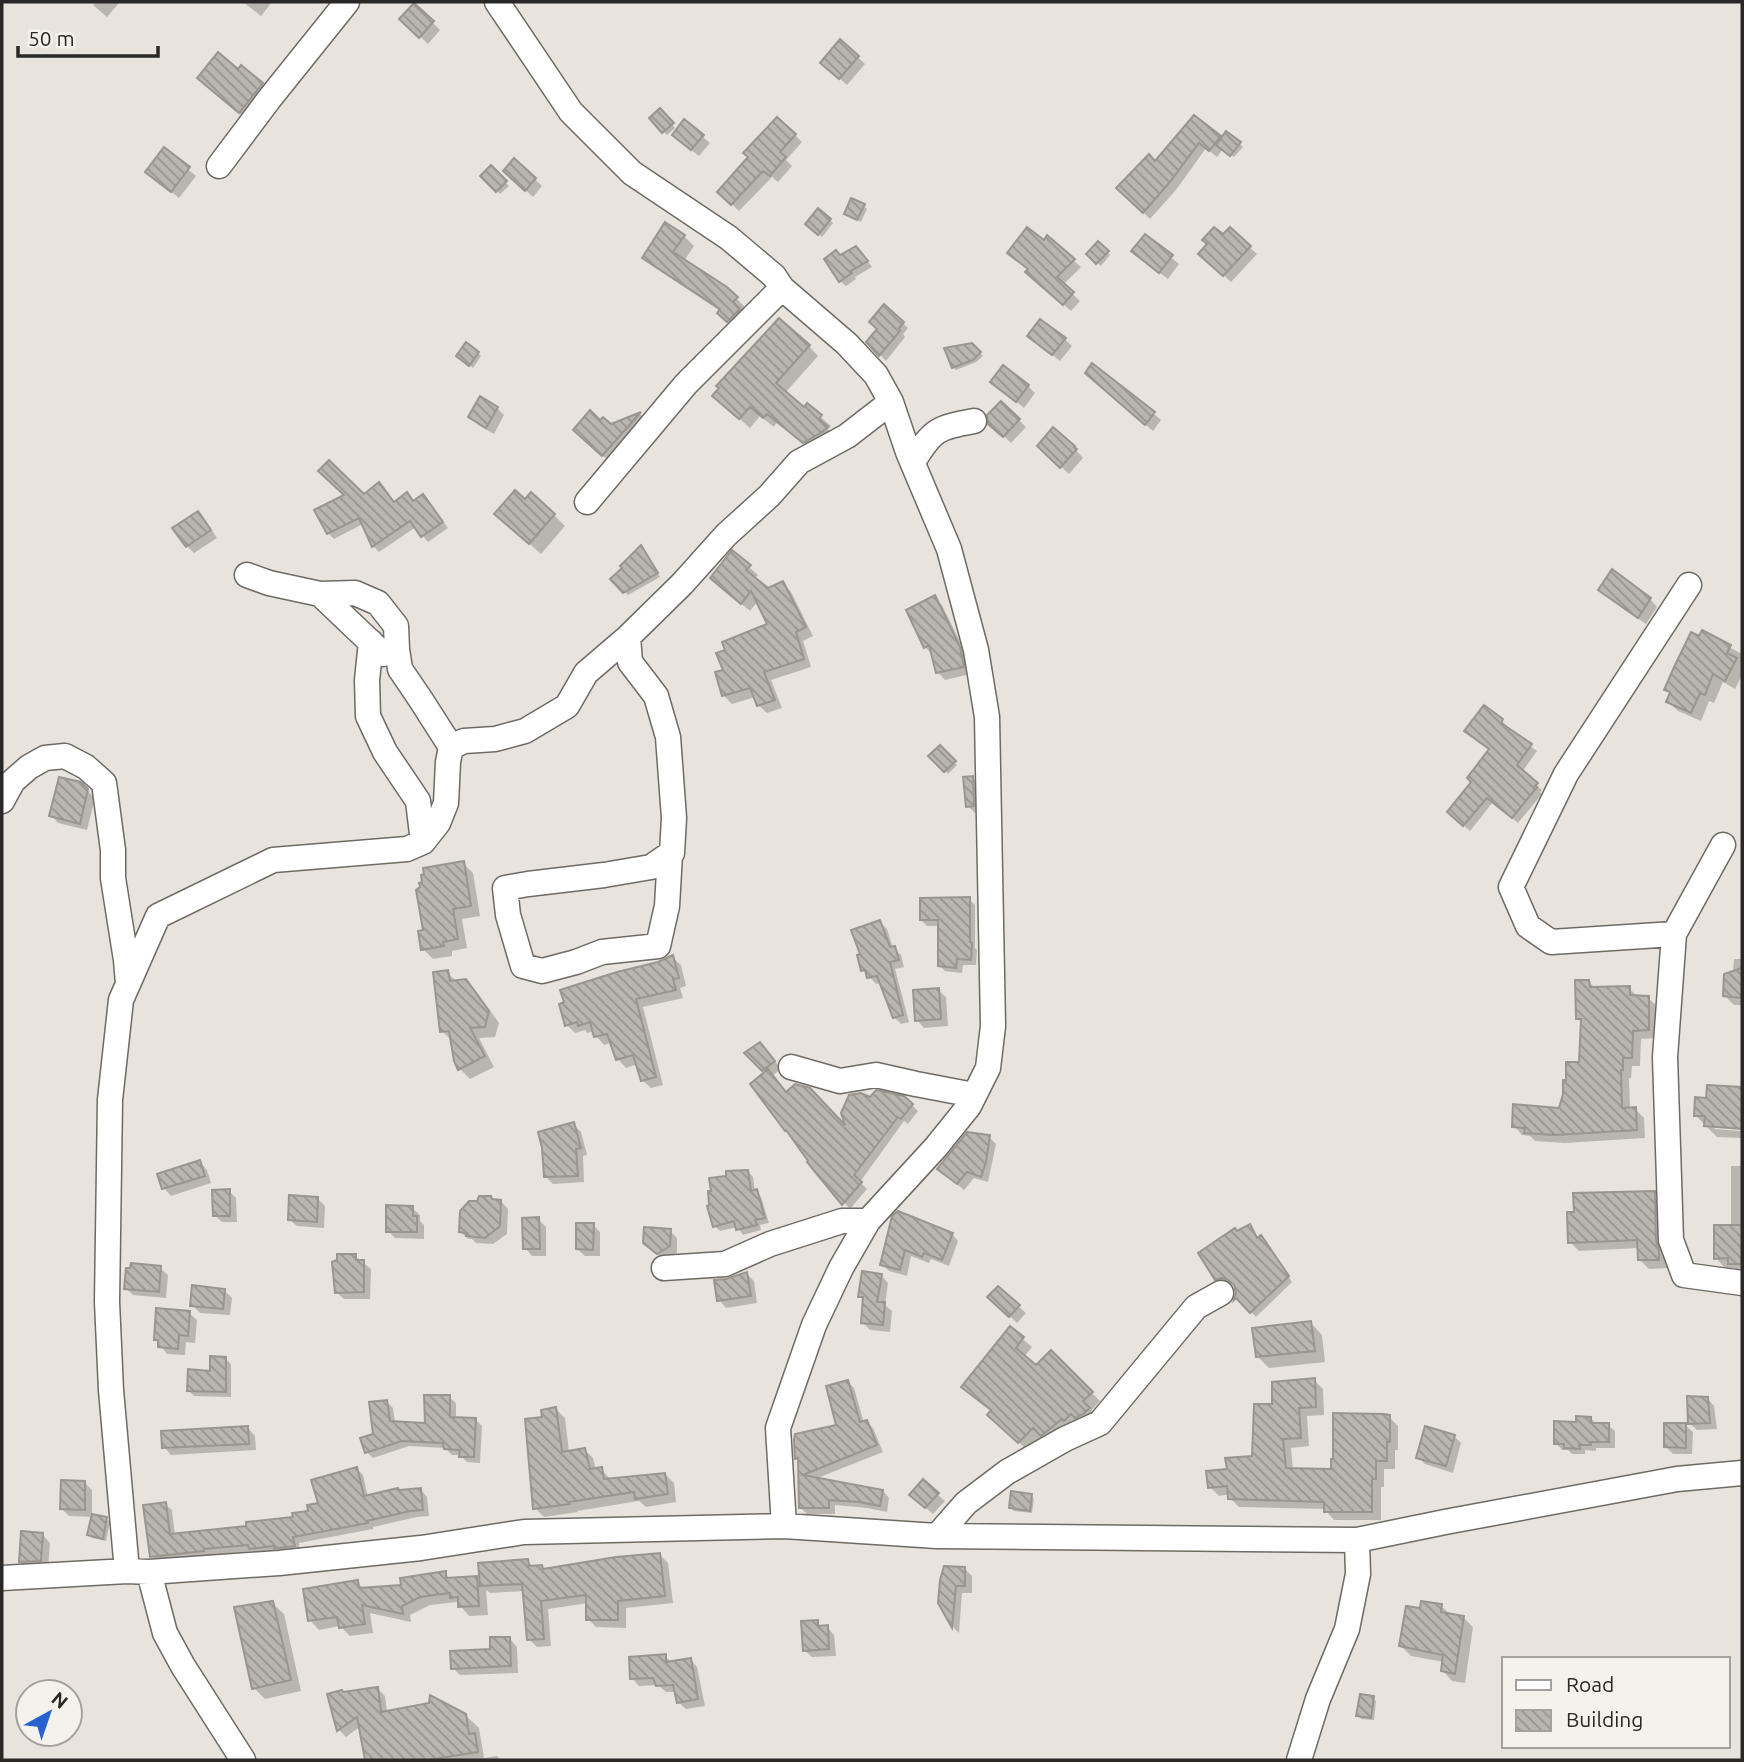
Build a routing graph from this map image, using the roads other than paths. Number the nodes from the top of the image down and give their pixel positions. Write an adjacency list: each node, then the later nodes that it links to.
1 (347, 2): 3 (street)
2 (497, 2): 4 (street)
3 (219, 166)
4 (782, 288): 5 (street); 8 (street)
5 (891, 402): 7 (street); 12 (street)
6 (974, 421): 7 (street)
7 (912, 462): 25 (street)
8 (587, 502)
9 (247, 576): 11 (street)
10 (1689, 585): 22 (street)
11 (320, 594): 13 (street); 14 (street)
12 (628, 637): 15 (street); 19 (street)
13 (371, 642): 14 (street); 17 (street)
14 (400, 669): 15 (street)
15 (450, 747): 17 (street)
16 (2, 801): 21 (street)
17 (423, 842): 20 (street)
18 (1723, 845): 22 (street)
19 (670, 854): 19 (street)
20 (158, 916): 21 (street); 23 (street)
21 (119, 918): 23 (street)
22 (1674, 934): 28 (street)
23 (128, 985): 34 (street)
24 (791, 1067): 25 (street)
25 (974, 1094): 26 (street)
26 (868, 1221): 27 (street); 31 (street)
27 (664, 1268)
28 (1742, 1283)
29 (1221, 1293): 32 (street)
30 (1742, 1473): 33 (street)
31 (784, 1526): 32 (street); 34 (street)
32 (937, 1536): 33 (street)
33 (1357, 1540): 37 (street)
34 (138, 1572): 35 (street); 36 (street)
35 (2, 1578)
36 (243, 1760)
37 (1299, 1760)

